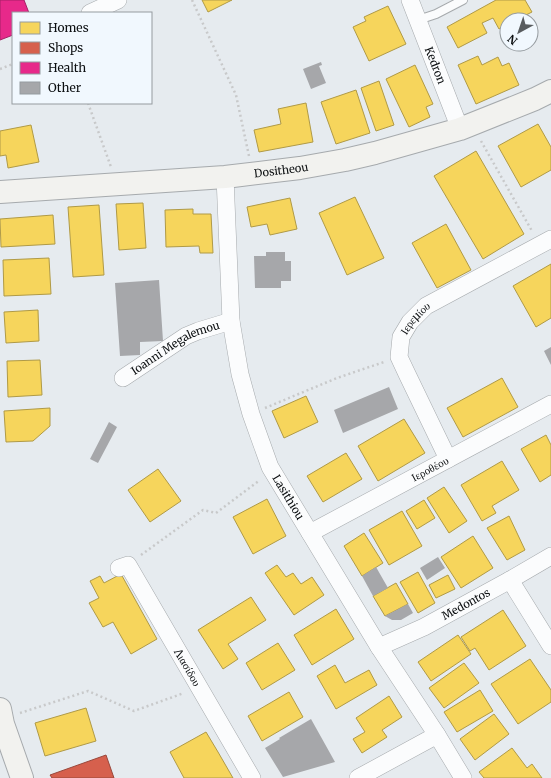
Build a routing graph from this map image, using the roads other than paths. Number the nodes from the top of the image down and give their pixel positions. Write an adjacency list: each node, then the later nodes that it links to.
1 (118, 0): 4 (street)
2 (410, 0): 5 (street, Kedron)
3 (463, 0): 5 (lane)
4 (92, 12)
5 (418, 20): 7 (street, Kedron)
6 (551, 92): 7 (street, Dositheou)
7 (466, 127): 8 (street, Dositheou)
8 (225, 177): 9 (street, Dositheou); 11 (street, Lasithiou)
9 (0, 192)
10 (545, 242): 14 (street, Ιερεμίου)
11 (231, 321): 12 (street, Ioanni Megalemou); 15 (street, Lasithiou)
12 (123, 378)
13 (551, 404): 14 (street, Ιεροθέου)
14 (448, 459): 15 (street, Ιεροθέου)
15 (310, 533): 20 (street, Lasithiou)
16 (551, 556): 18 (street, Medontos)
17 (124, 566): 24 (street, Λιασίδου)
18 (510, 580): 19 (street); 20 (street, Medontos)
19 (551, 646)
20 (379, 647): 22 (street, Lasithiou)
21 (1, 714): 23 (street)
22 (437, 735): 25 (street); 26 (street, Lasithiou)
23 (22, 778)
24 (252, 778)
25 (358, 778)
26 (463, 778)

